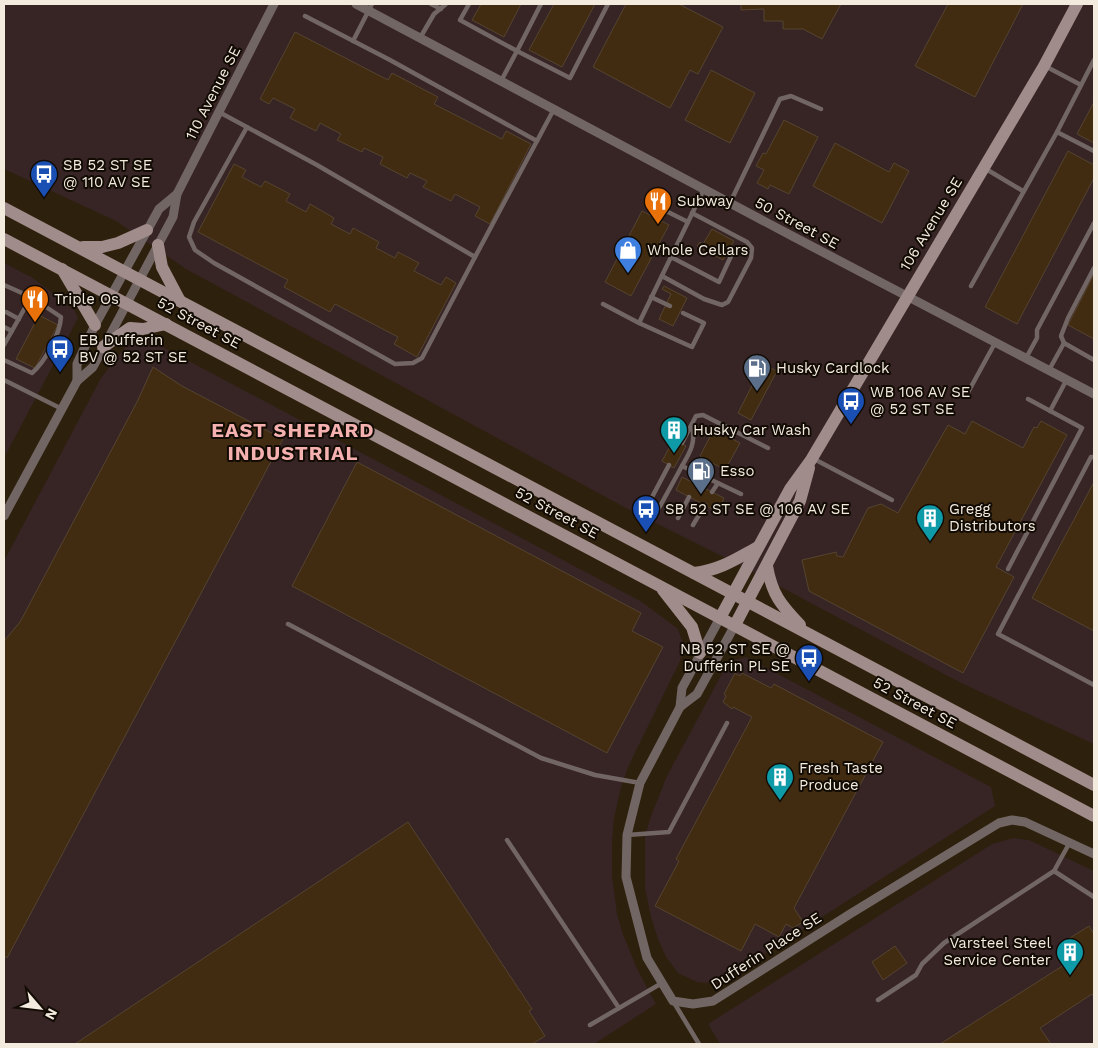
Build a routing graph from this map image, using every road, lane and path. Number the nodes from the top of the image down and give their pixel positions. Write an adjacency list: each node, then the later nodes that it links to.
1 (274, 4): 21 (street, 110 Avenue SE)
2 (356, 4): 9 (street, 50 Street SE)
3 (430, 4): 10 (lane)
4 (446, 4): 10 (lane)
5 (469, 4): 14 (lane)
6 (541, 4): 14 (lane)
7 (608, 4): 14 (lane)
8 (1077, 4): 16 (main road, 106 Avenue SE)
9 (370, 7): 12 (street, 50 Street SE); 13 (lane)
10 (441, 10): 12 (lane)
11 (305, 16): 13 (lane)
12 (420, 38): 17 (street, 50 Street SE)
13 (353, 41): 24 (lane)
14 (517, 51): 17 (lane)
15 (1094, 60): 18 (lane)
16 (1044, 66): 18 (lane); 26 (main road, 106 Avenue SE)
17 (501, 81): 19 (street, 50 Street SE)
18 (1081, 85): 23 (lane)
19 (554, 109): 24 (lane); 27 (street, 50 Street SE)
20 (821, 109): 31 (lane)
21 (219, 112): 22 (lane); 29 (street, 110 Avenue SE)
22 (247, 128): 41 (lane); 41 (lane)
23 (1056, 132): 25 (lane); 28 (lane)
24 (537, 141): 41 (lane)
25 (1094, 151)
26 (984, 167): 28 (lane); 51 (main road, 106 Avenue SE)
27 (704, 189): 31 (street, 50 Street SE); 33 (lane)
28 (1023, 191): 49 (lane)
29 (176, 194): 36 (street, 110 Avenue SE); 38 (street, 110 Avenue SE)
30 (646, 201): 34 (lane)
31 (730, 203): 51 (street, 50 Street SE)
32 (4, 208): 39 (main road, 52 Street SE)
33 (692, 213): 34 (lane); 46 (lane)
34 (688, 222): 42 (lane)
35 (1094, 223): 70 (lane)
36 (147, 230): 39 (main road); 45 (street, 110 Avenue SE)
37 (4, 239): 44 (main road, 52 Street SE)
38 (158, 244): 47 (street, 110 Avenue SE); 54 (main road)
39 (80, 247): 45 (main road, 52 Street SE)
40 (732, 254): 42 (lane)
41 (475, 257)
42 (671, 257): 46 (lane)
43 (1094, 268): 67 (lane)
44 (62, 269): 50 (main road, 52 Street SE); 63 (main road)
45 (125, 271): 47 (main road, 52 Street SE); 50 (street, 110 Avenue SE)
46 (662, 276): 53 (lane)
47 (139, 279): 54 (main road, 52 Street SE); 55 (street, 110 Avenue SE)
48 (4, 285): 52 (lane)
49 (971, 286)
50 (112, 295): 55 (main road, 52 Street SE); 63 (street, 110 Avenue SE)
51 (908, 296): 66 (street, 50 Street SE); 86 (main road, 106 Avenue SE)
52 (31, 297): 60 (lane); 71 (lane)
53 (651, 297): 57 (lane); 61 (lane)
54 (180, 301): 105 (main road, 52 Street SE)
55 (126, 303): 62 (main road, 52 Street SE); 69 (street, 110 Avenue SE)
56 (603, 304): 61 (lane)
57 (670, 306)
58 (6, 312): 60 (lane)
59 (683, 313): 61 (lane)
60 (19, 319): 65 (lane)
61 (639, 323)
62 (166, 324): 69 (main road); 106 (main road, 52 Street SE)
63 (95, 325): 76 (street, 110 Avenue SE)
64 (4, 327): 65 (lane)
65 (12, 331): 68 (lane)
66 (996, 342): 70 (street, 50 Street SE); 78 (lane)
67 (1064, 344): 72 (lane); 73 (lane)
68 (4, 345)
69 (103, 347): 76 (street, 110 Avenue SE)
70 (1026, 358): 73 (street, 50 Street SE)
71 (4, 360)
72 (1094, 360)
73 (1049, 370): 74 (street, 50 Street SE)
74 (1067, 380): 77 (street, 50 Street SE); 81 (lane)
75 (4, 381): 80 (lane)
76 (77, 381): 80 (street)
77 (1094, 394)
78 (966, 396)
79 (1028, 399): 81 (lane)
80 (62, 409): 99 (street)
81 (1050, 411): 104 (lane)
82 (692, 426): 83 (lane); 84 (lane); 88 (lane)
83 (682, 444)
84 (768, 448)
85 (1094, 457): 114 (lane)
86 (812, 459): 96 (lane); 102 (main road, 106 Avenue SE); 103 (main road, 106 Avenue SE)
87 (669, 465): 95 (lane)
88 (682, 466): 89 (lane); 98 (lane)
89 (700, 475): 90 (lane); 91 (lane)
90 (718, 483): 92 (lane); 93 (lane)
91 (696, 484)
92 (712, 492)
93 (741, 494)
94 (689, 497): 100 (lane)
95 (651, 499)
96 (892, 500)
97 (705, 505): 101 (lane)
98 (659, 508)
99 (4, 516)
100 (678, 518)
101 (693, 525)
102 (759, 546): 105 (main road); 107 (main road, 106 Avenue SE)
103 (766, 566): 108 (main road, 106 Avenue SE); 112 (main road)
104 (1008, 569)
105 (694, 573): 107 (main road, 52 Street SE)
106 (660, 586): 109 (main road, 52 Street SE); 113 (main road)
107 (733, 594): 108 (main road, 52 Street SE); 109 (main road, 106 Avenue SE)
108 (748, 601): 111 (main road, 106 Avenue SE); 112 (main road, 52 Street SE)
109 (720, 618): 111 (main road, 52 Street SE); 113 (street)
110 (288, 624): 117 (lane)
111 (735, 626): 115 (street); 119 (main road, 52 Street SE)
112 (806, 632): 118 (main road, 52 Street SE)
113 (700, 653): 115 (street)
114 (1094, 685)
115 (680, 707): 117 (street)
116 (727, 723): 120 (lane)
117 (640, 783): 120 (street)
118 (1094, 785)
119 (1094, 816)
120 (627, 835): 126 (street)
121 (507, 840): 129 (lane)
122 (1070, 842): 123 (street, Dufferin Place SE); 124 (lane); 128 (street, Dufferin Place SE)
123 (1094, 854)
124 (1054, 871): 125 (lane); 127 (lane)
125 (1094, 897)
126 (662, 983): 128 (street); 129 (lane)
127 (878, 1000)
128 (673, 1001): 131 (lane)
129 (619, 1008): 130 (lane)
130 (590, 1025)
131 (699, 1044)

